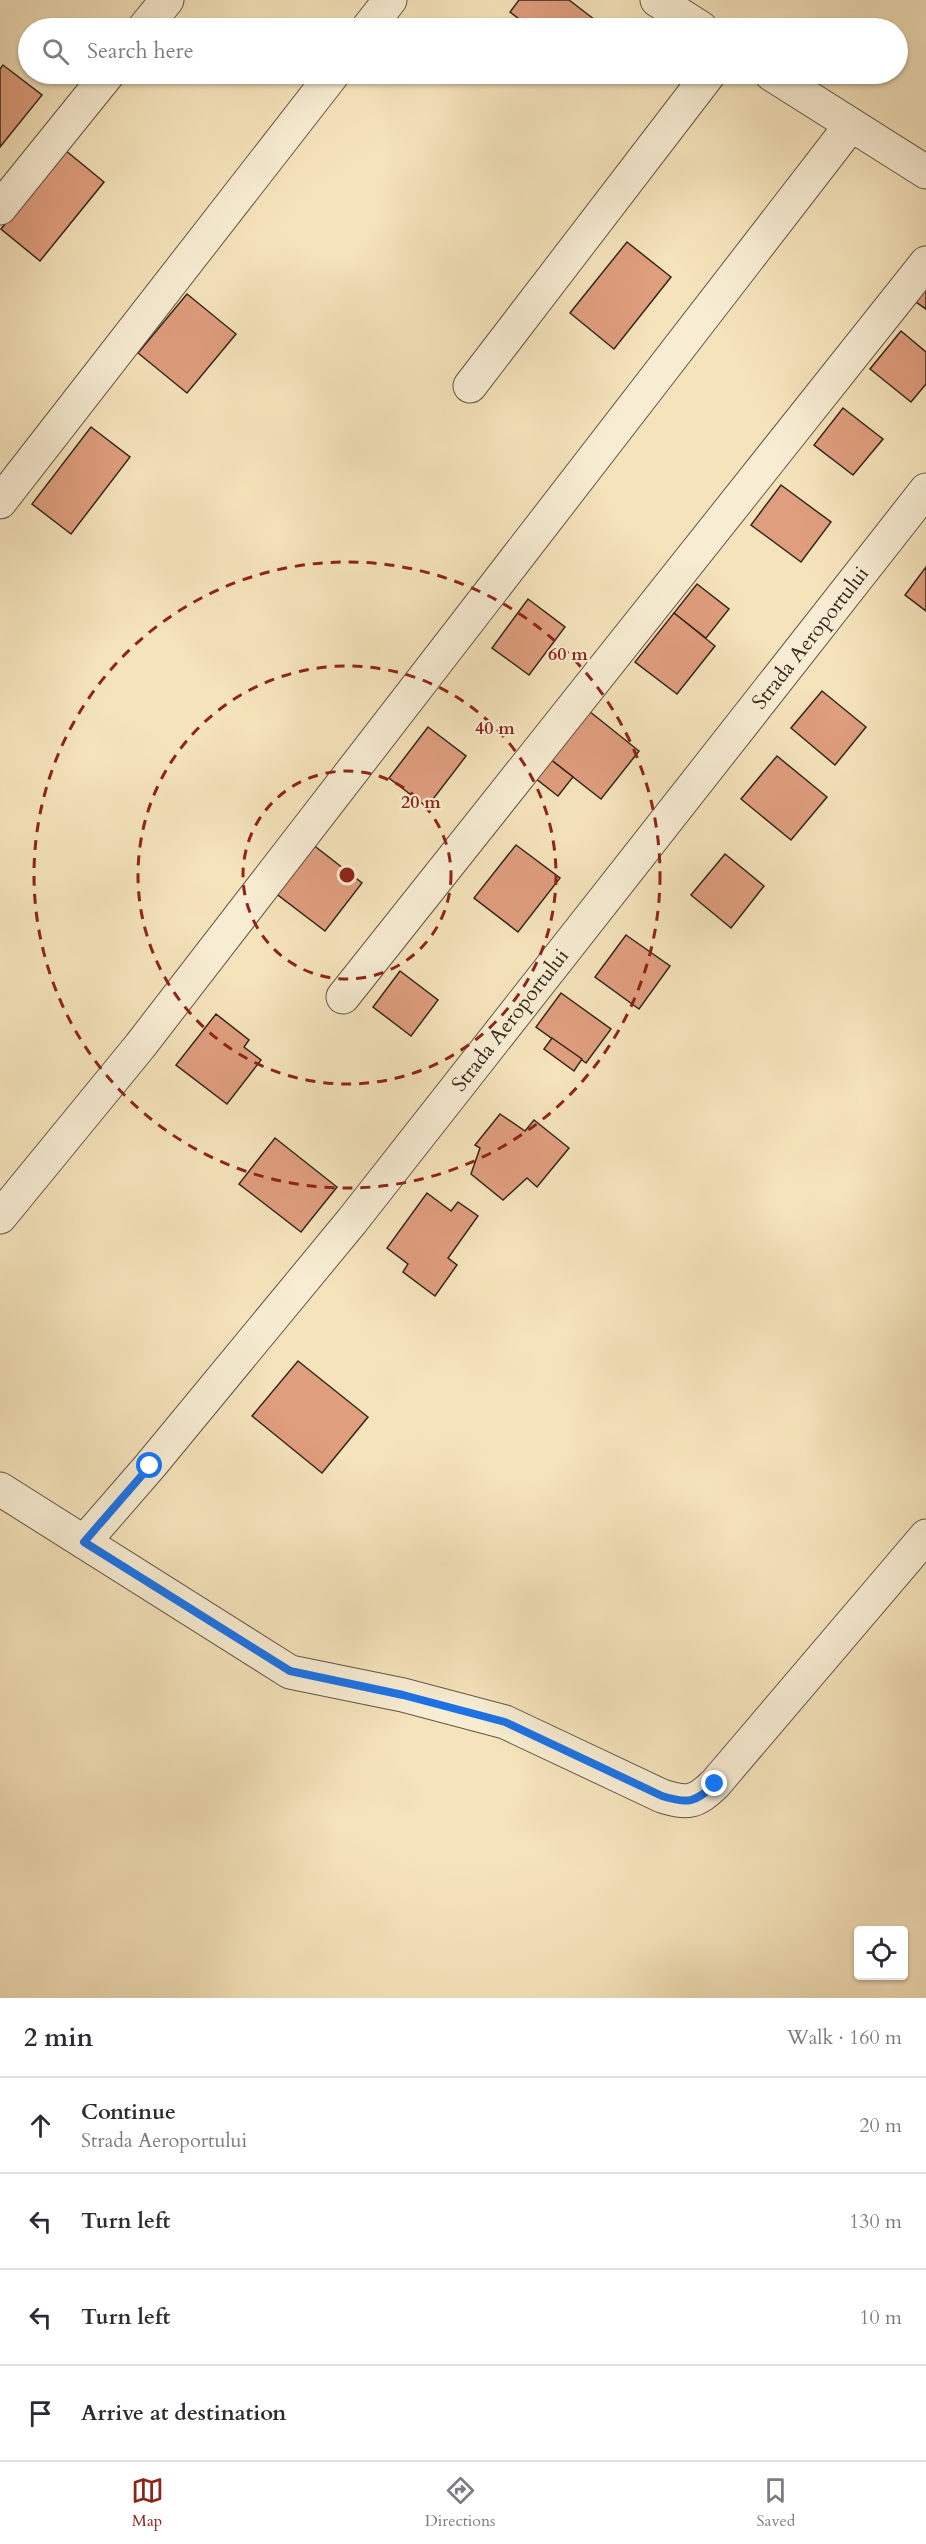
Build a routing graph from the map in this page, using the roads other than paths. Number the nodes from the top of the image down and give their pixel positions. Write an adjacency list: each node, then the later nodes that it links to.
1 (167, 0): 4 (street)
2 (390, 0): 5 (street)
3 (657, 0): 6 (street)
4 (152, 18)
5 (376, 18)
6 (685, 18)
7 (100, 84): 13 (street)
8 (325, 84): 17 (street)
9 (702, 84): 15 (street)
10 (787, 84): 11 (street)
11 (851, 125): 12 (street); 19 (street)
12 (926, 172)
13 (0, 208)
14 (926, 263): 18 (street)
15 (470, 386)
16 (926, 490): 22 (street, Strada Aeroportului)
17 (0, 502)
18 (343, 997)
19 (0, 1217)
20 (0, 1489): 22 (street)
21 (926, 1536): 22 (street)
22 (84, 1542)

